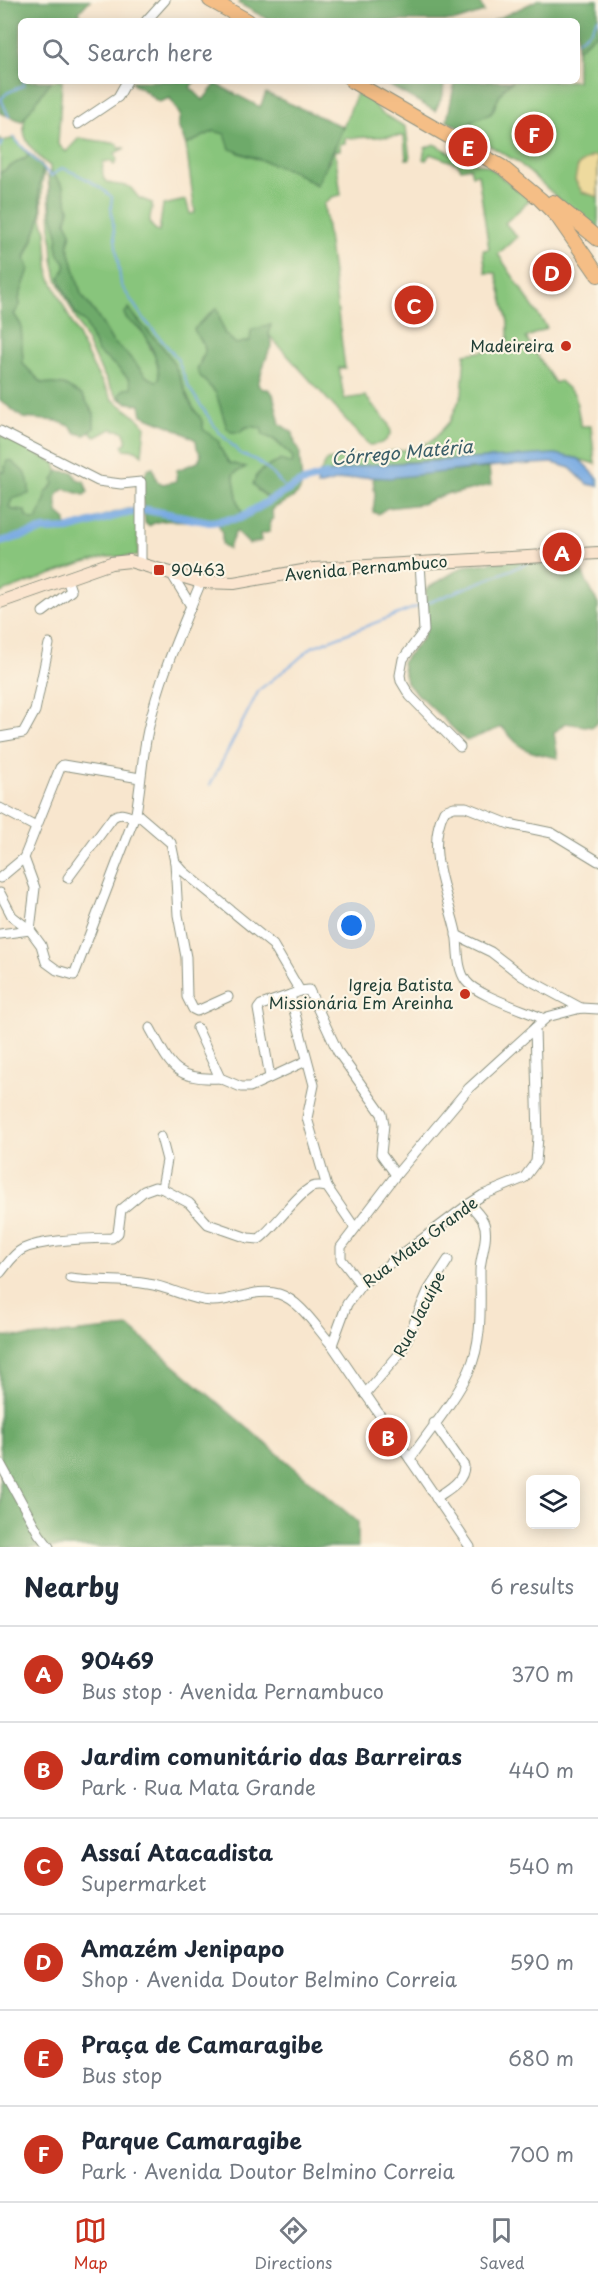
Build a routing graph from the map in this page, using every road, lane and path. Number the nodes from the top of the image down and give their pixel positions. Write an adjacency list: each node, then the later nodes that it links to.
1 (165, 0): 3 (street)
2 (210, 0): 4 (main road)
3 (149, 18)
4 (243, 18)
5 (125, 84): 8 (street)
6 (357, 84): 10 (main road)
7 (372, 84): 9 (main road)
8 (78, 124)
9 (598, 238)
10 (597, 272)
11 (0, 431): 14 (street)
12 (598, 553): 13 (street, Avenida Pernambuco)
13 (420, 562): 17 (street, Avenida Pernambuco); 23 (street)
14 (141, 564): 15 (street, Avenida Pernambuco); 16 (street, Avenida Pernambuco)
15 (171, 573): 17 (street, Avenida Pernambuco); 19 (street)
16 (67, 579): 18 (street, Avenida Pernambuco); 20 (street)
17 (201, 582): 19 (street)
18 (0, 602)
19 (191, 606): 24 (street)
20 (44, 612)
21 (49, 644): 22 (street)
22 (0, 737)
23 (460, 747)
24 (140, 778): 26 (street); 27 (street)
25 (0, 808): 27 (street)
26 (135, 815): 30 (street); 32 (street); 34 (street)
27 (36, 827): 28 (street)
28 (24, 858): 31 (street); 34 (street)
29 (598, 861): 35 (street)
30 (175, 862): 37 (street); 39 (street)
31 (0, 878)
32 (68, 878)
33 (0, 893): 34 (street)
34 (30, 930): 36 (street)
35 (456, 933): 40 (street); 42 (street)
36 (0, 934)
37 (305, 990): 38 (street); 50 (street)
38 (290, 995): 46 (street); 47 (street)
39 (228, 997)
40 (581, 1008): 41 (street); 42 (street)
41 (598, 1009)
42 (544, 1018): 45 (street)
43 (150, 1028): 48 (street)
44 (197, 1028): 48 (street)
45 (535, 1028): 50 (street); 53 (street, Rua Mata Grande)
46 (306, 1061): 47 (street); 51 (street)
47 (270, 1077): 48 (street)
48 (220, 1078)
49 (161, 1137): 52 (street)
50 (393, 1179): 54 (street)
51 (327, 1187): 52 (street); 54 (street)
52 (162, 1188): 56 (street)
53 (469, 1204): 58 (street, Rua Mata Grande); 61 (street)
54 (355, 1228): 58 (street)
55 (448, 1260): 60 (street, Rua Jacuípe)
56 (0, 1273)
57 (70, 1278): 59 (street)
58 (360, 1285): 59 (street, Rua Mata Grande)
59 (332, 1345): 60 (street)
60 (365, 1394): 62 (street)
61 (434, 1423): 62 (street); 64 (street)
62 (410, 1459): 64 (street)
63 (0, 1463): 65 (street)
64 (436, 1498): 66 (street)
65 (50, 1547)
66 (470, 1547)

